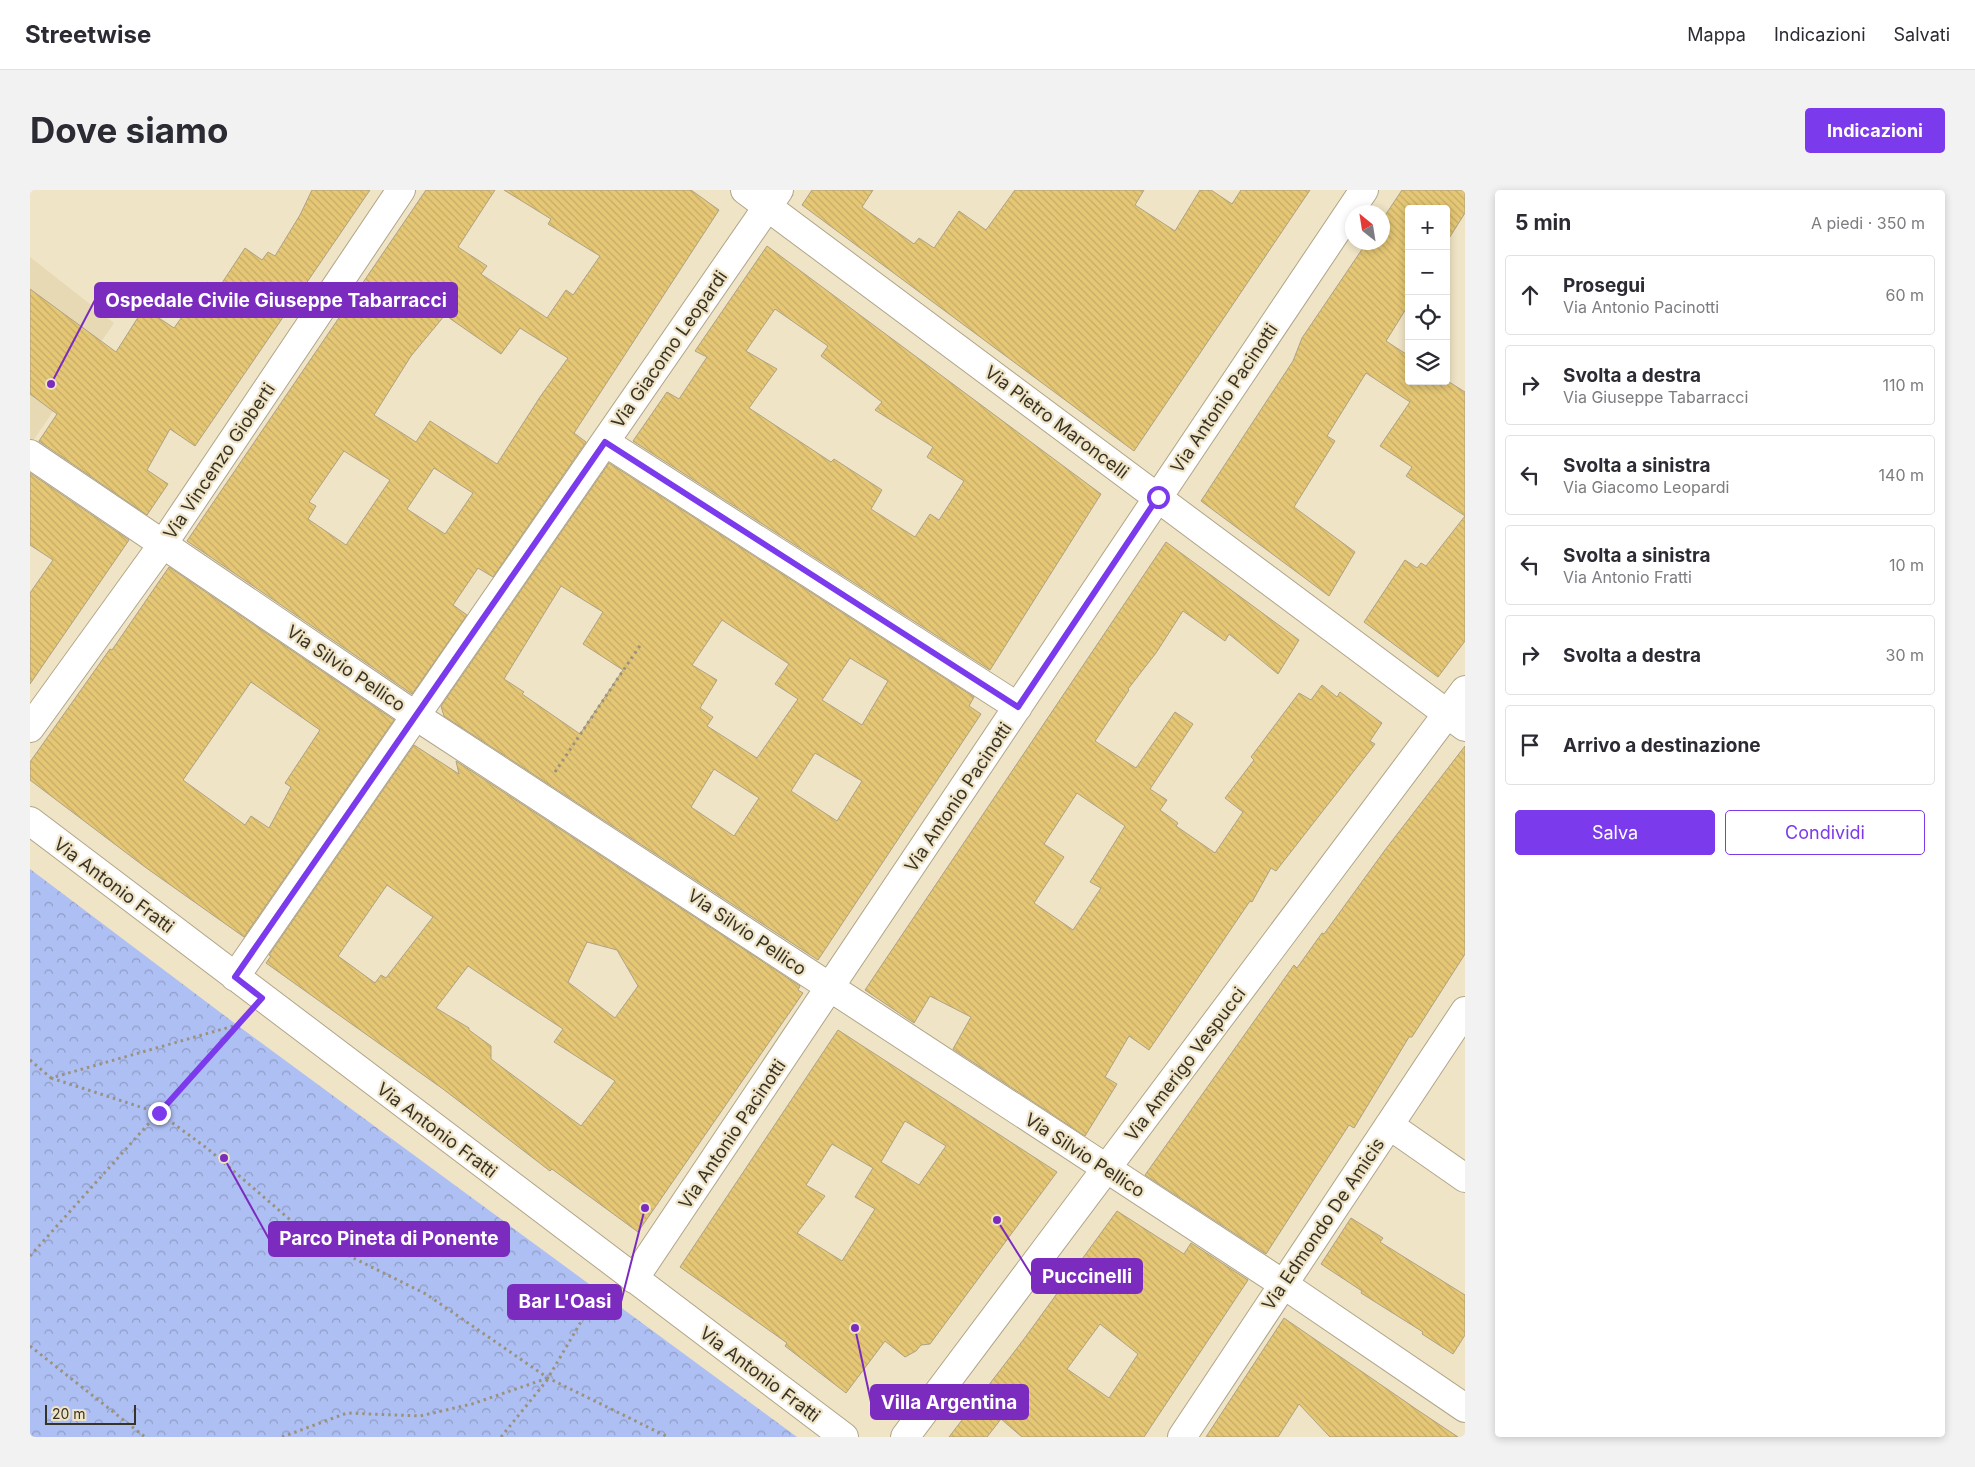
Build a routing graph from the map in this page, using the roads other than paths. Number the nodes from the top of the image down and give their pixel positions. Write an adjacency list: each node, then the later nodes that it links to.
1 (401, 190): 8 (street, Via Vincenzo Gioberti)
2 (745, 190): 4 (street, Via Pietro Maroncelli)
3 (1364, 190): 7 (street, Via Antonio Pacinotti)
4 (773, 198): 5 (street, Via Giacomo Leopardi); 7 (street, Via Pietro Maroncelli)
5 (605, 442): 10 (street); 11 (street, Via Giacomo Leopardi)
6 (30, 454): 8 (street, Via Silvio Pellico)
7 (1158, 497): 10 (street, Via Antonio Pacinotti); 12 (street, Via Pietro Maroncelli)
8 (163, 544): 11 (street, Via Silvio Pellico); 13 (street, Via Vincenzo Gioberti)
9 (1465, 690): 12 (street, Via Amerigo Vespucci)
10 (1018, 707): 16 (street, Via Antonio Pacinotti)
11 (416, 716): 15 (street, Via Giacomo Leopardi); 16 (street, Via Silvio Pellico)
12 (1456, 720): 19 (street, Via Amerigo Vespucci)
13 (30, 728)
14 (30, 822): 15 (street, Via Antonio Fratti)
15 (235, 977): 21 (street, Via Antonio Fratti)
16 (830, 988): 19 (street, Via Silvio Pellico); 21 (street, Via Antonio Pacinotti)
17 (1465, 1011): 18 (street, Via Edmondo De Amicis)
18 (1389, 1125): 20 (street); 22 (street, Via Edmondo De Amicis)
19 (1106, 1170): 22 (street, Via Silvio Pellico); 25 (street, Via Amerigo Vespucci)
20 (1465, 1178)
21 (634, 1279): 24 (street, Via Antonio Fratti)
22 (1283, 1284): 23 (street, Via Silvio Pellico); 26 (street, Via Edmondo De Amicis)
23 (1465, 1408)
24 (844, 1437)
25 (905, 1437)
26 (1182, 1437)

